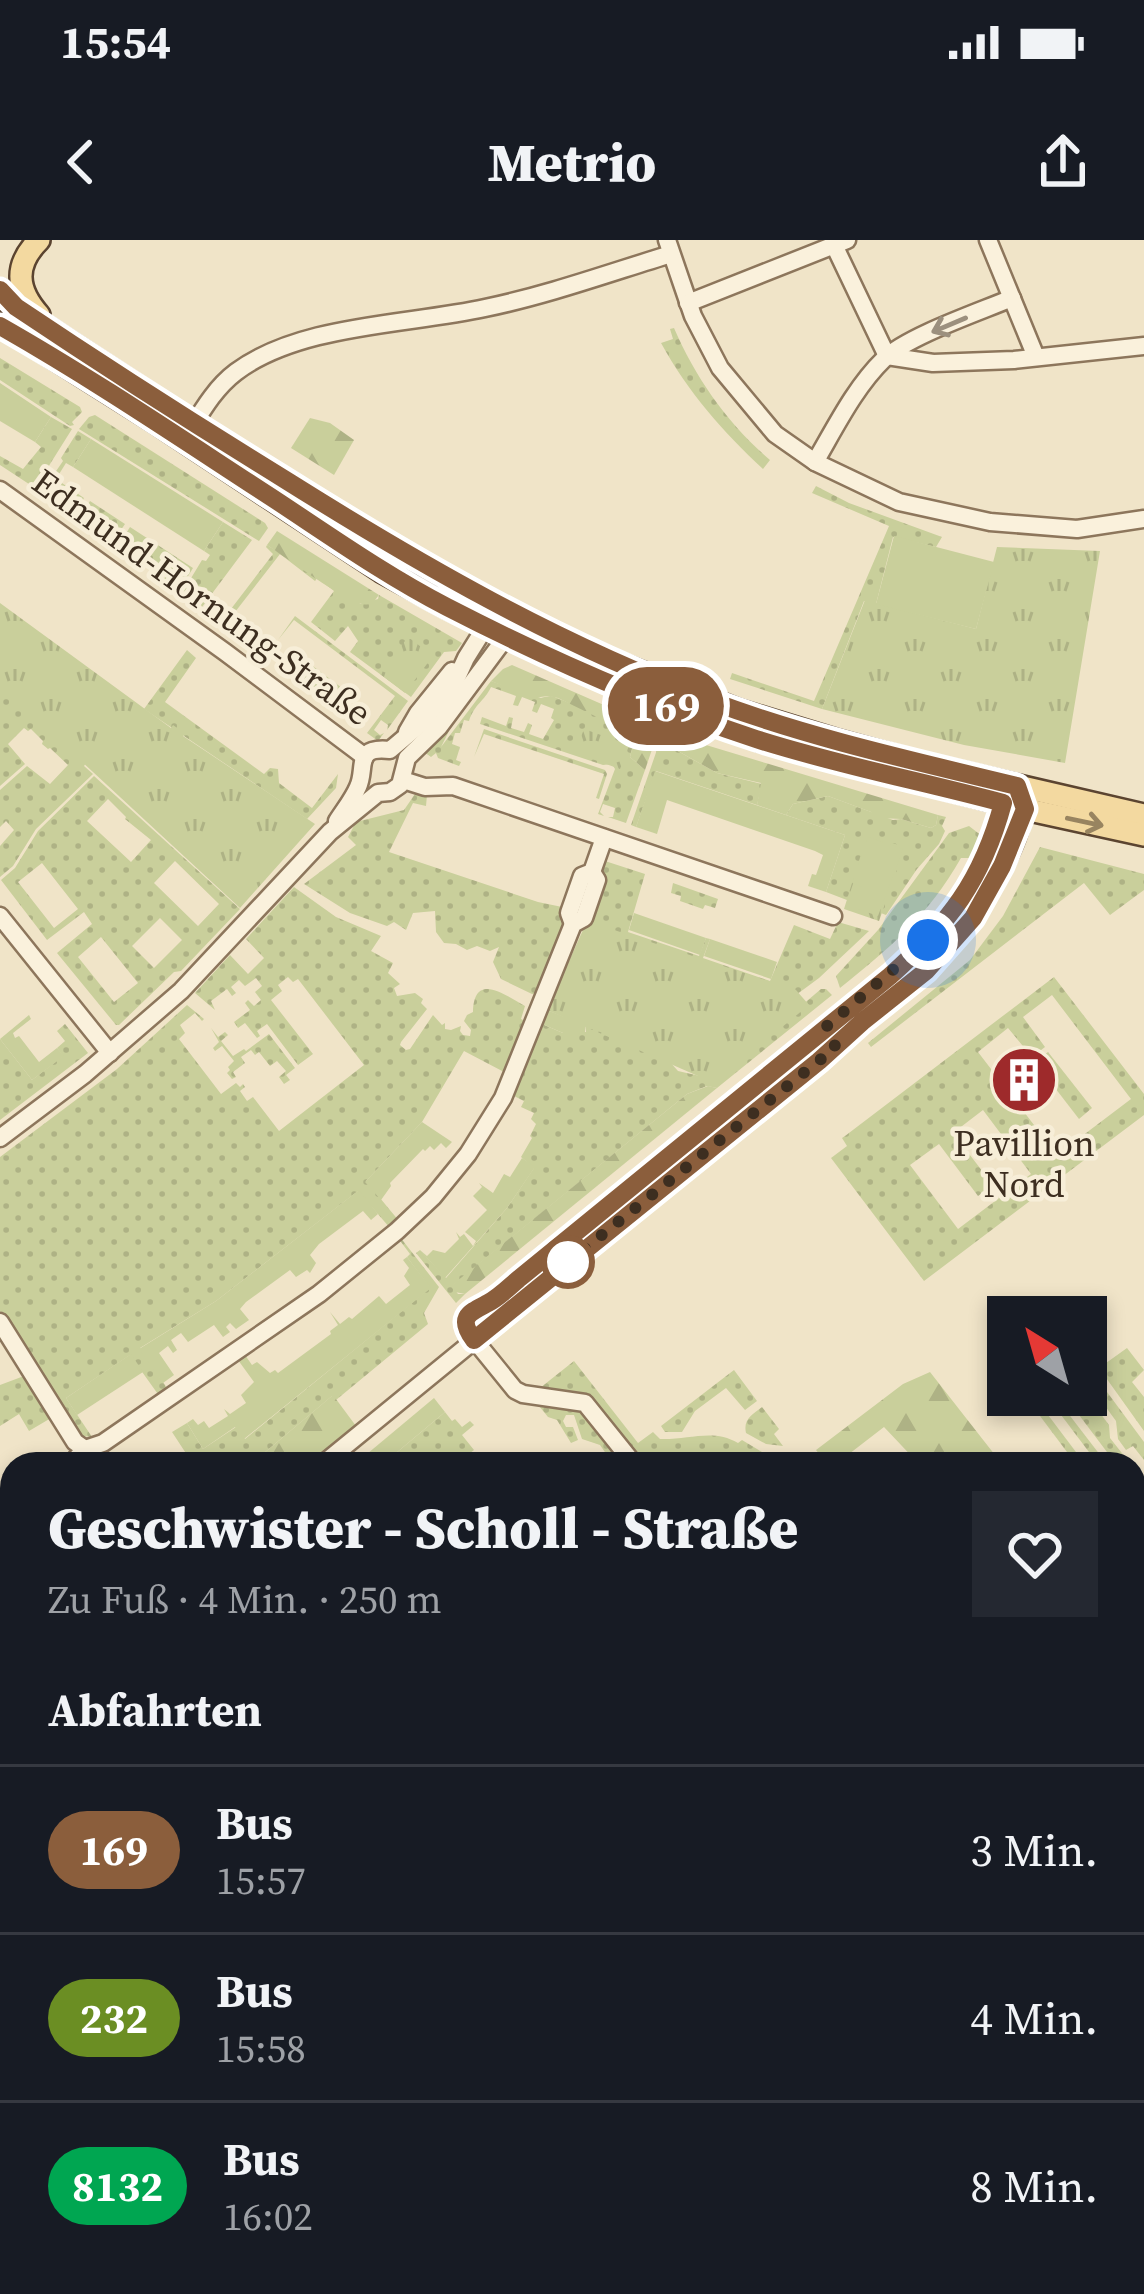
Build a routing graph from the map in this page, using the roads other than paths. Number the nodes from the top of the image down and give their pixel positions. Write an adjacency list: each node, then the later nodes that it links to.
1 (39, 240): 9 (main road)
2 (988, 240): 6 (street)
3 (841, 243): 7 (street); 11 (street)
4 (669, 247): 7 (street); 13 (street)
5 (0, 290): 9 (main road)
6 (1012, 298): 11 (street, one-way to 11); 12 (street)
7 (688, 303): 14 (street)
8 (1, 326): 13 (main road)
9 (51, 328): 13 (main road)
10 (1144, 346): 12 (street)
11 (887, 356): 12 (street); 14 (street)
12 (1036, 357)
13 (188, 432): 17 (main road)
14 (815, 462): 16 (street)
15 (0, 490): 20 (street, Edmund-Hornung-Straße)
16 (1144, 519)
17 (492, 616): 18 (main road); 19 (street)
18 (514, 627): 21 (street); 24 (main road)
19 (390, 750): 20 (street); 21 (street)
20 (365, 757): 22 (street)
21 (404, 772): 23 (street); 28 (street)
22 (361, 778): 23 (street); 26 (street)
23 (378, 793): 26 (street)
24 (1015, 799): 25 (main road); 27 (main road, one-way to 27); 31 (street); 32 (street)
25 (1144, 815)
26 (330, 832): 33 (street)
27 (1144, 835)
28 (604, 838): 30 (street); 37 (street)
29 (0, 916): 33 (street)
30 (833, 916)
31 (827, 1026): 32 (street); 36 (street)
32 (836, 1047): 36 (street)
33 (110, 1053): 34 (street)
34 (0, 1138)
35 (0, 1322): 37 (street)
36 (474, 1340): 39 (street); 40 (street)
37 (85, 1448): 38 (street)
38 (82, 1452)
39 (337, 1452)
40 (625, 1452)

